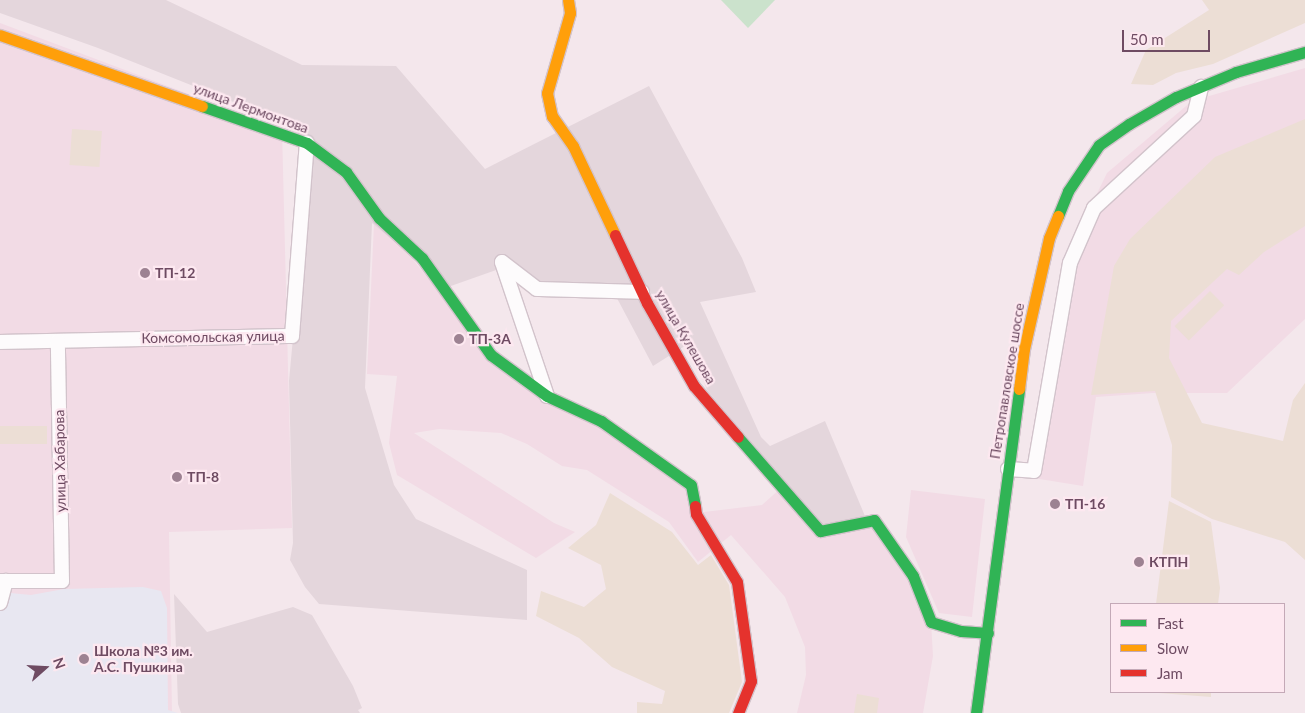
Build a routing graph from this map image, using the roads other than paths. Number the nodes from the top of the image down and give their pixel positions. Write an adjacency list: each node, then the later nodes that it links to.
1 (568, 0): 6 (street, улица Кулешова)
2 (0, 35): 5 (street, улица Лермонтова)
3 (1305, 52): 4 (street, Петропавловское шоссе)
4 (1201, 86): 10 (street, Петропавловское шоссе); 10 (street)
5 (307, 142): 7 (street, Комсомольская улица); 9 (street, улица Лермонтова)
6 (642, 292): 9 (street); 13 (street, улица Кулешова)
7 (58, 341): 8 (street, Комсомольская улица); 11 (street, улица Хабарова)
8 (0, 342)
9 (547, 396): 14 (street, улица Лермонтова)
10 (1008, 469): 13 (street, Петропавловское шоссе)
11 (3, 581): 12 (street)
12 (0, 603)
13 (988, 633): 15 (street, Петропавловское шоссе)
14 (738, 713)
15 (976, 713)

